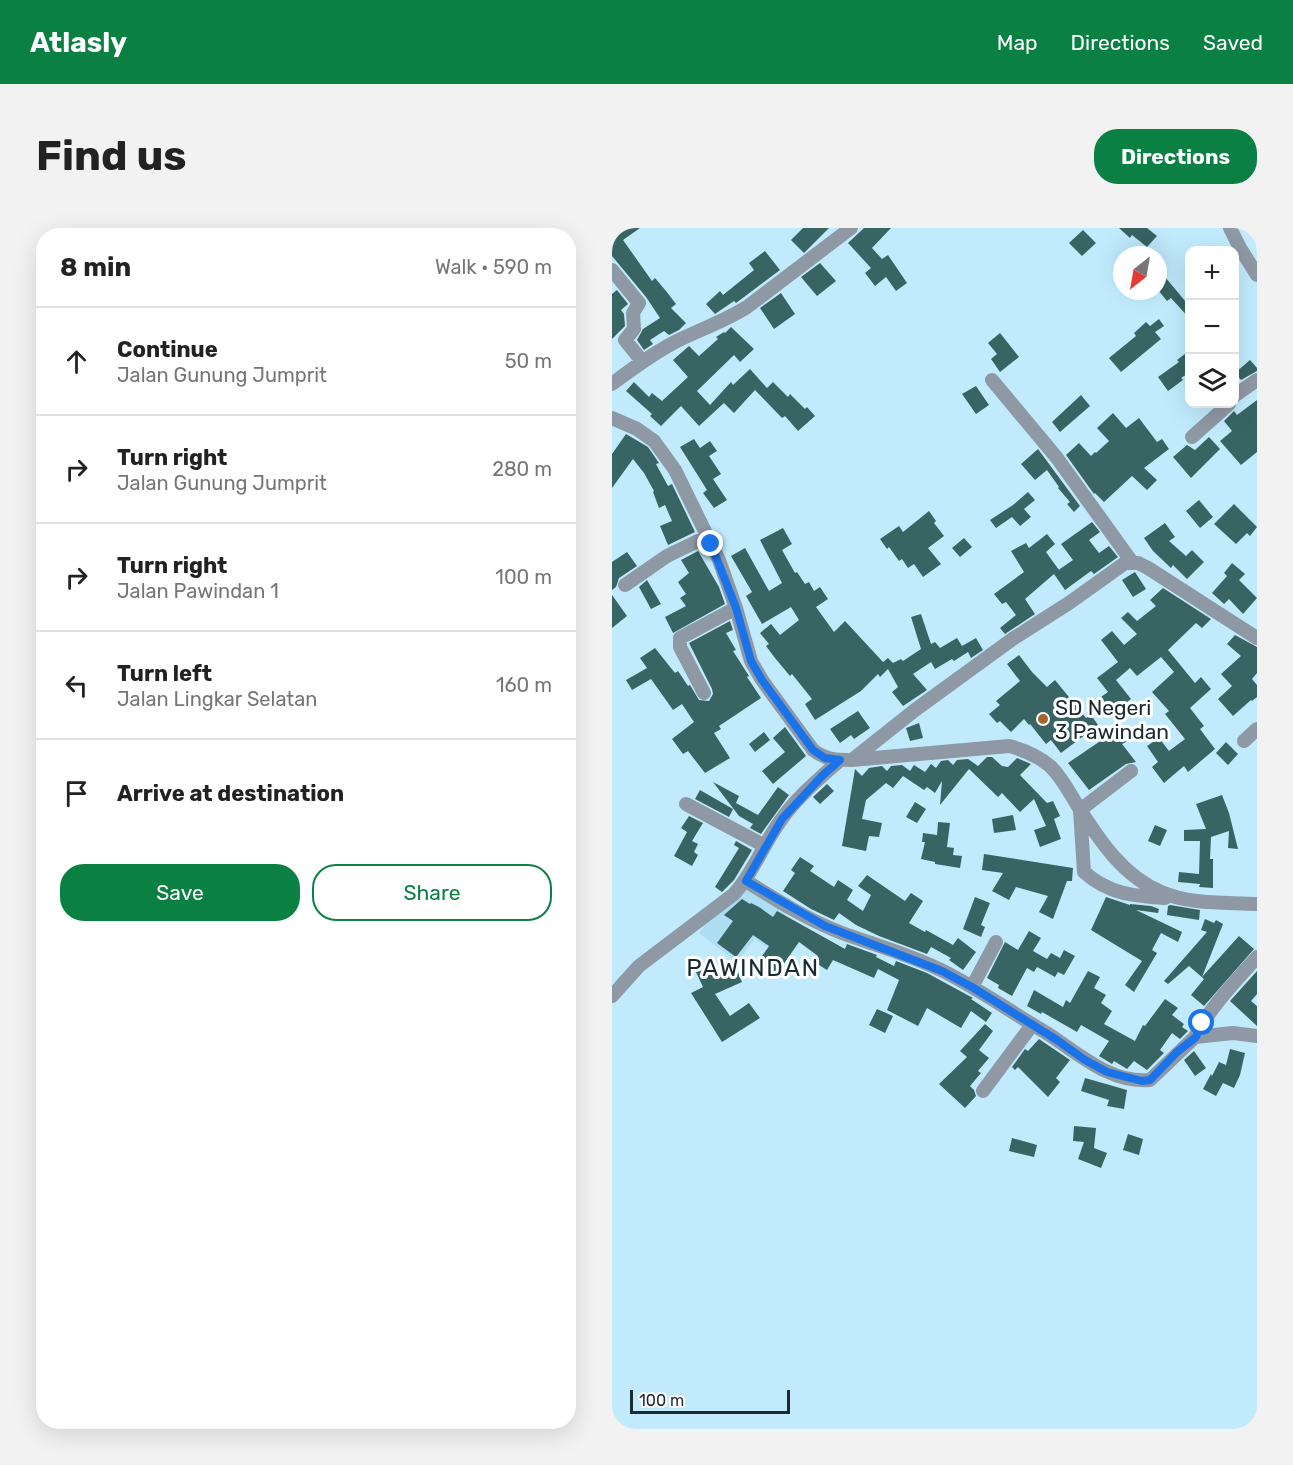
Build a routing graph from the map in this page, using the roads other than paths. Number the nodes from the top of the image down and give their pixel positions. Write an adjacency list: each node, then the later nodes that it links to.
1 (852, 228): 5 (street)
2 (1230, 228): 4 (street)
3 (612, 270): 5 (street)
4 (1257, 275)
5 (642, 361): 8 (street)
6 (992, 380): 14 (street)
7 (1257, 380): 9 (street)
8 (612, 384)
9 (1239, 393)
10 (1225, 408): 12 (street)
11 (612, 418): 13 (street)
12 (1192, 437)
13 (706, 537): 15 (street); 16 (street)
14 (1132, 562): 17 (street); 21 (street)
15 (625, 585)
16 (736, 608): 18 (street); 21 (street)
17 (1257, 638)
18 (704, 693)
19 (1257, 729): 20 (street)
20 (1244, 741)
21 (846, 760): 24 (street); 25 (street)
22 (1131, 771): 24 (street)
23 (686, 804): 25 (street)
24 (1080, 810): 27 (street); 27 (street)
25 (765, 846): 26 (street)
26 (746, 881): 31 (street); 32 (street)
27 (1178, 898): 28 (street)
28 (1257, 904)
29 (996, 942): 31 (street)
30 (1257, 957): 35 (street)
31 (972, 987): 33 (street)
32 (612, 996)
33 (1032, 1024): 35 (street); 36 (street)
34 (1257, 1036): 35 (street)
35 (1196, 1037)
36 (982, 1091)

